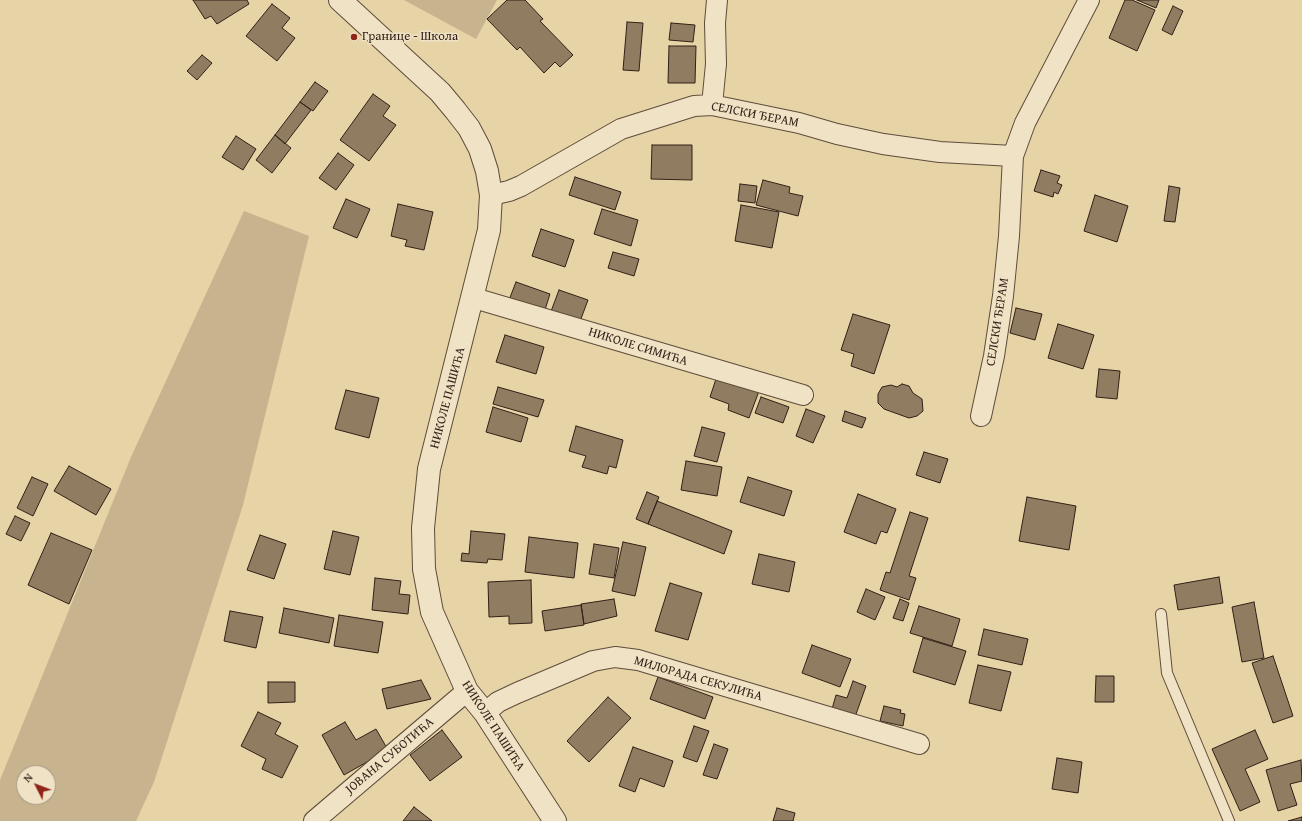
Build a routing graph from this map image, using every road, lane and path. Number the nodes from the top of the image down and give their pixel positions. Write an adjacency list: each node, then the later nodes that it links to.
1 (340, 0): 6 (street, НИКОЛЕ ПАШИЋА)
2 (717, 0): 4 (street)
3 (1089, 0): 5 (street, СЕЛСКИ ЂЕРАМ)
4 (712, 105): 5 (street, СЕЛСКИ ЂЕРАМ); 6 (street, СЕЛСКИ ЂЕРАМ)
5 (1013, 156): 9 (street, СЕЛСКИ ЂЕРАМ)
6 (491, 195): 7 (street, НИКОЛЕ ПАШИЋА)
7 (474, 298): 8 (street, НИКОЛЕ СИМИЋА); 11 (street, НИКОЛЕ ПАШИЋА)
8 (803, 396)
9 (981, 416)
10 (1161, 614): 16 (lane)
11 (467, 691): 12 (street, НИКОЛЕ ПАШИЋА); 14 (street, ЈОВАНА СУБОТИЋА)
12 (485, 713): 13 (street, МИЛОРАДА СЕКУЛИЋА); 15 (street, НИКОЛЕ ПАШИЋА)
13 (918, 744)
14 (314, 821)
15 (555, 821)
16 (1229, 821)

